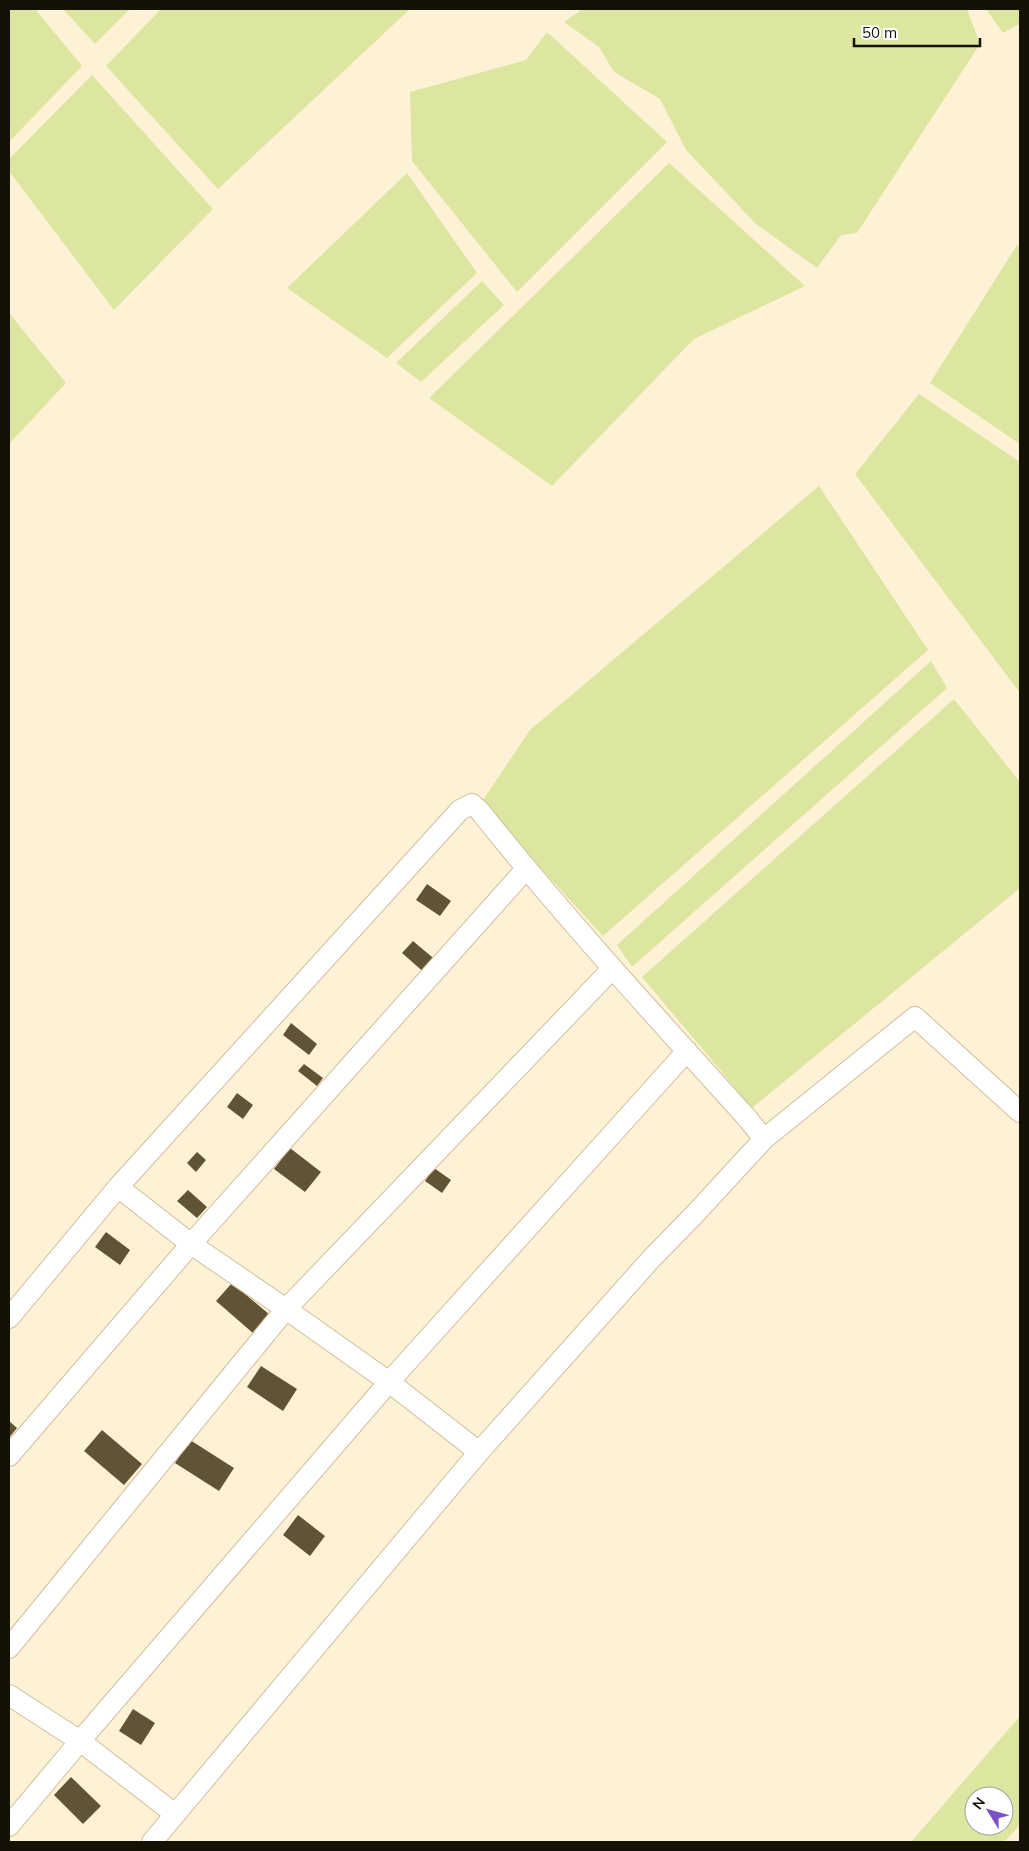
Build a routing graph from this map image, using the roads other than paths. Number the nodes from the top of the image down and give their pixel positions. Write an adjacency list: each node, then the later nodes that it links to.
1 (526, 869): 2 (street); 6 (street); 7 (street)
2 (612, 969): 3 (street); 8 (street)
3 (687, 1051): 5 (street); 10 (street)
4 (1020, 1112): 5 (street)
5 (764, 1139): 11 (street)
6 (118, 1187): 7 (street); 9 (street)
7 (191, 1244): 8 (street); 12 (street)
8 (286, 1309): 10 (street); 13 (street)
9 (9, 1318)
10 (389, 1382): 11 (street); 15 (street)
11 (479, 1452): 16 (street)
12 (9, 1456)
13 (9, 1648)
14 (9, 1695): 15 (street)
15 (80, 1741): 16 (street); 17 (street)
16 (175, 1814): 18 (street)
17 (9, 1826)
18 (152, 1842)

